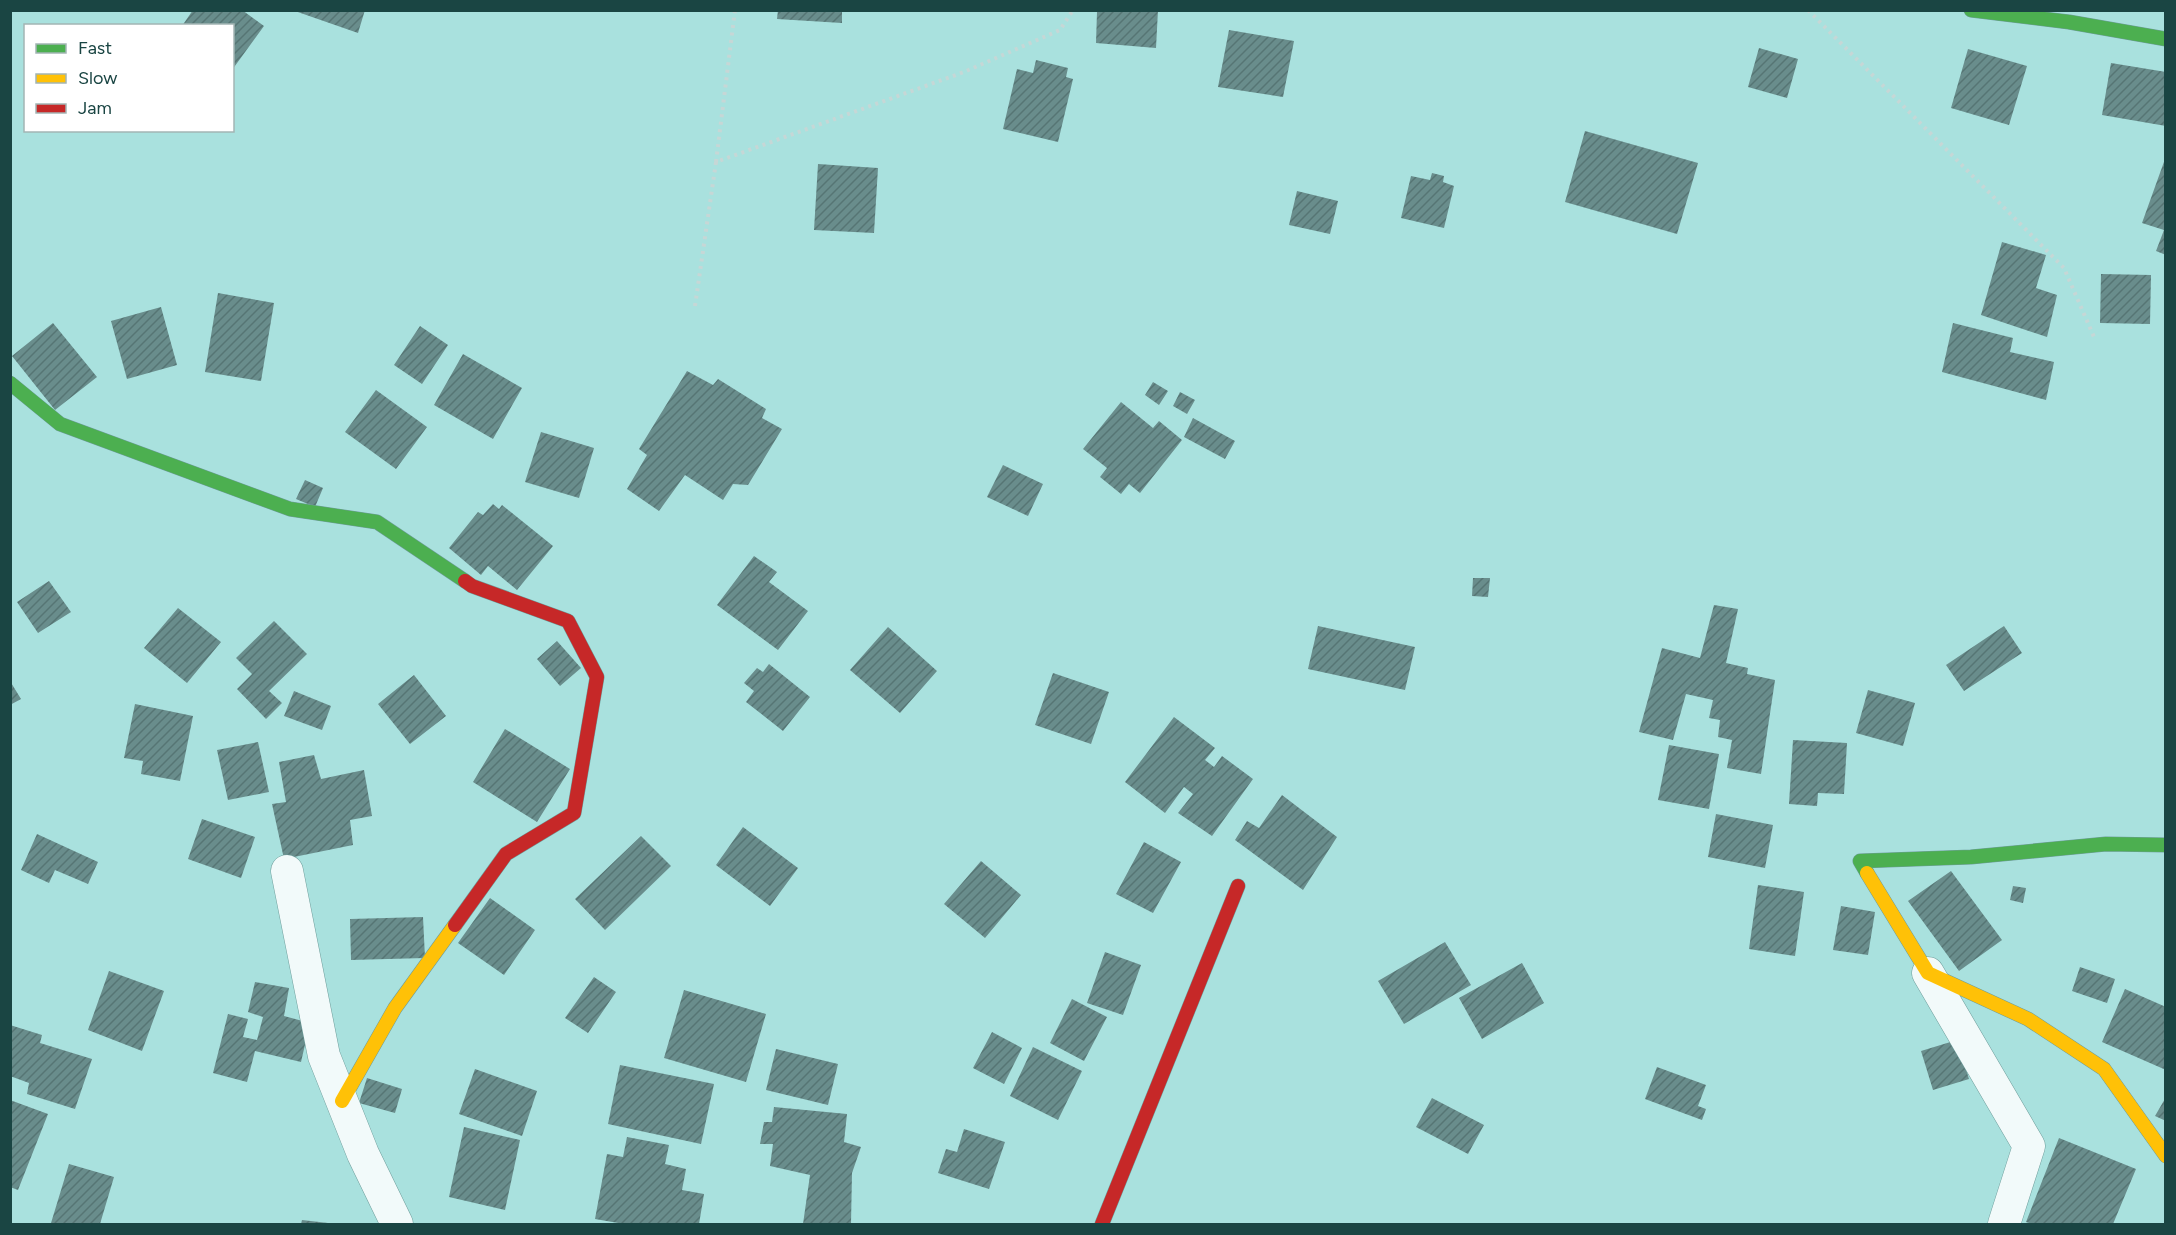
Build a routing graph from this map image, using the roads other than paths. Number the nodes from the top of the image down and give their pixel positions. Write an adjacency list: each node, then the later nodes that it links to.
1 (1971, 10): 2 (street)
2 (2166, 39)
3 (10, 383): 8 (street)
4 (2166, 845): 7 (street)
5 (286, 871): 8 (street)
6 (1238, 886): 11 (street)
7 (1928, 973): 9 (street); 12 (street)
8 (342, 1101): 10 (street)
9 (2166, 1156)
10 (398, 1224)
11 (1102, 1224)
12 (2004, 1224)

